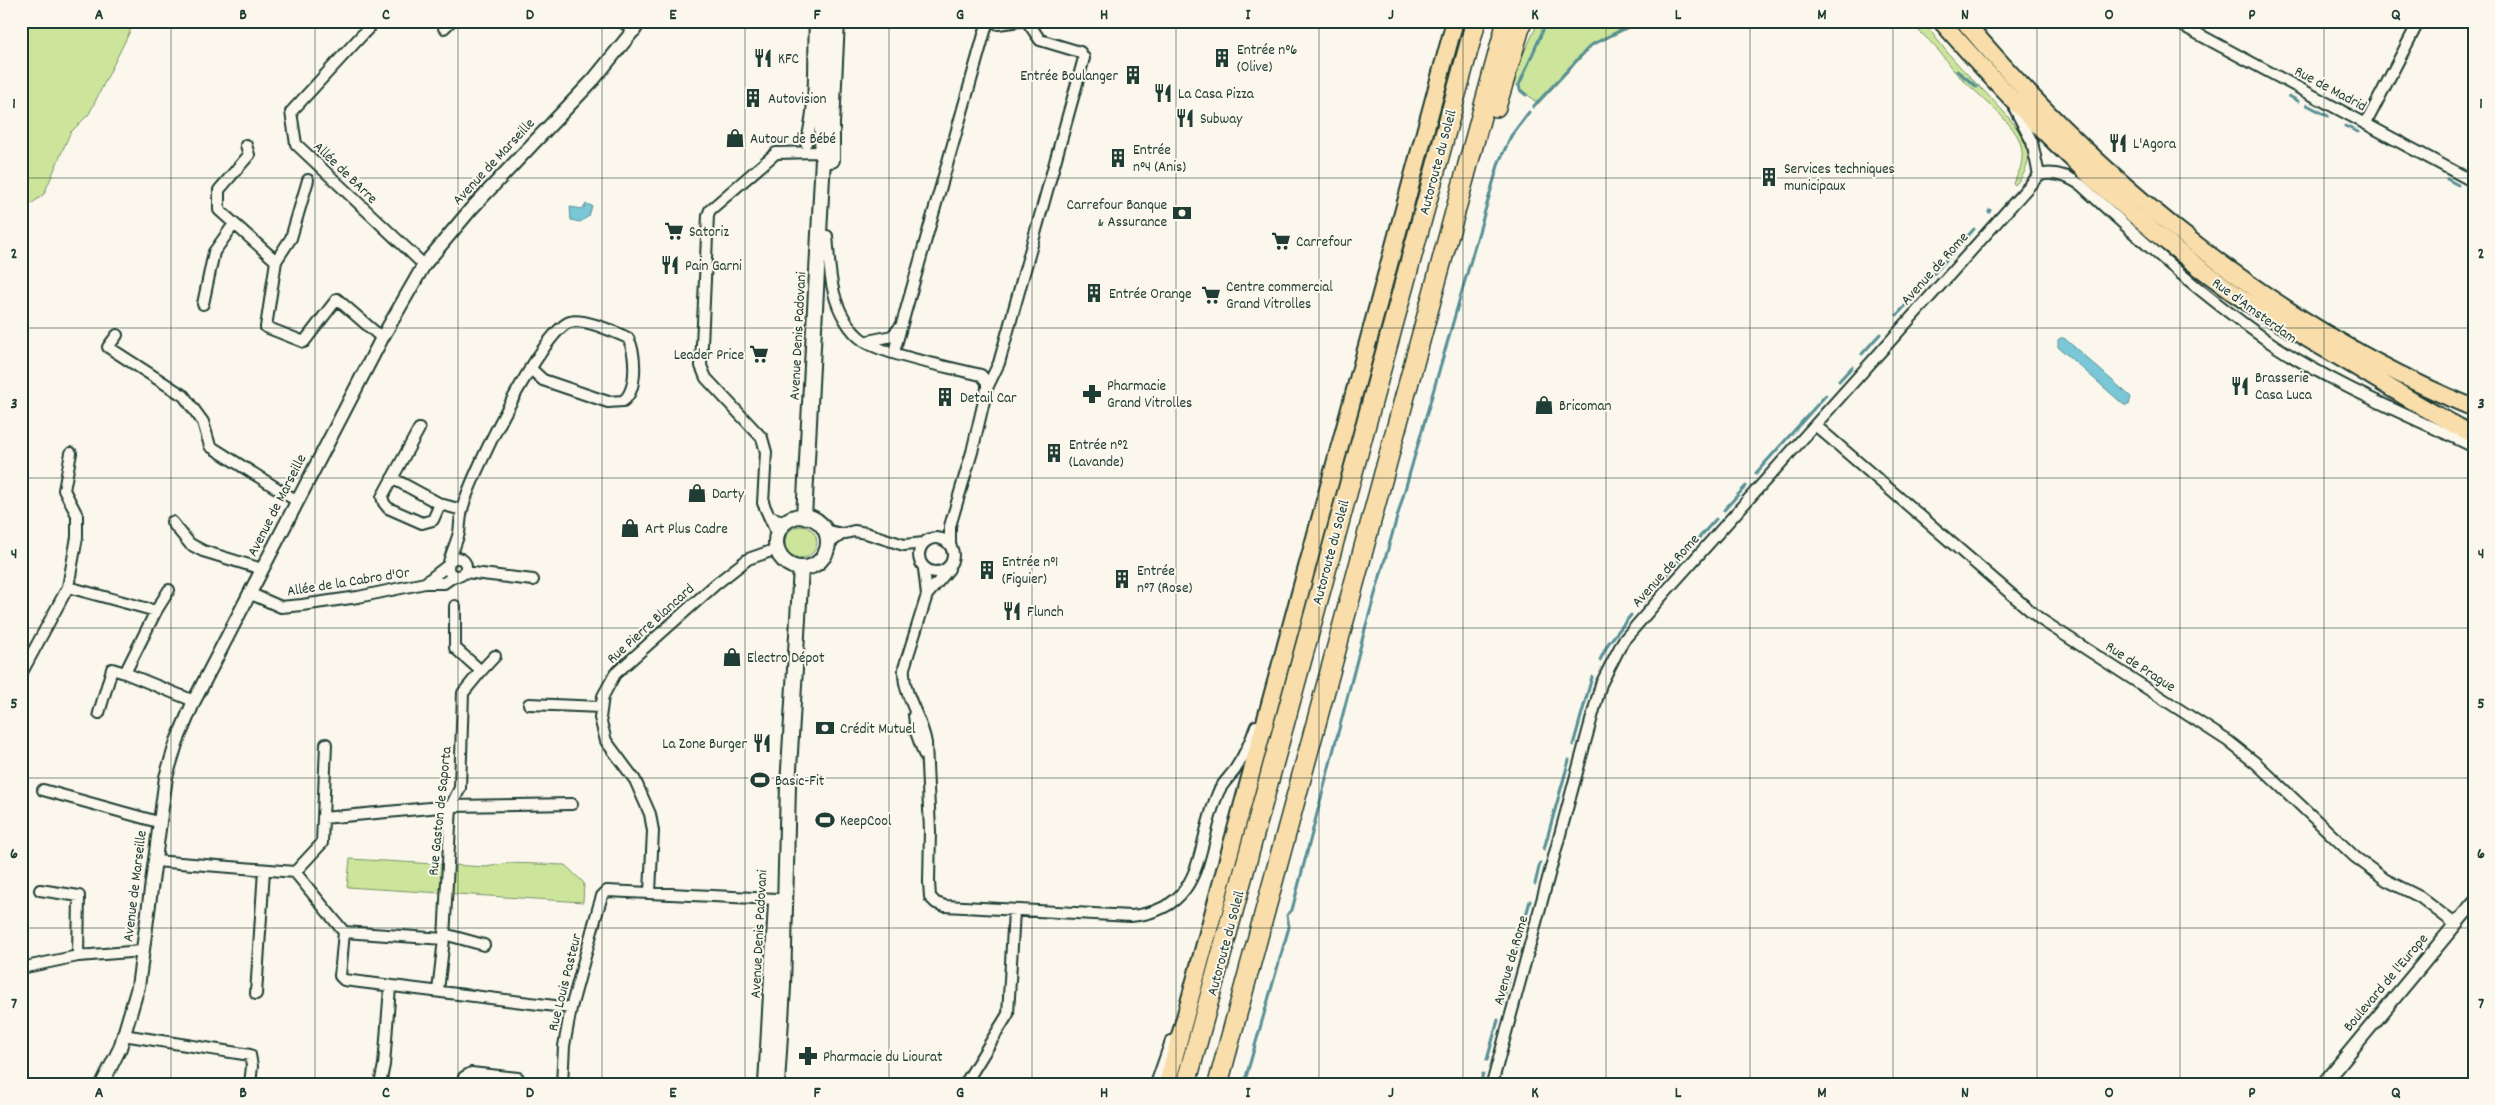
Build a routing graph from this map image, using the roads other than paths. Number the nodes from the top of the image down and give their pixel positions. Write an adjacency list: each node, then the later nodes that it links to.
1 (375, 21): 34 (street, Allée de BArre)
2 (621, 21): 18 (street)
3 (815, 21): 24 (street)
4 (825, 21): 21 (main road, Avenue Denis Padovani)
5 (1020, 21): 16 (street)
6 (1027, 21): 45 (street)
7 (1455, 21): 85 (main road)
8 (1476, 21): 135 (highway, Autoroute du Soleil)
9 (1508, 21): 36 (highway, Autoroute du Soleil)
10 (1522, 21): 19 (highway)
11 (1532, 21): 19 (main road)
12 (1941, 21): 20 (main road)
13 (1964, 21): 41 (main road)
14 (2174, 21): 22 (street, Rue de Madrid)
15 (2419, 21): 22 (street)
16 (992, 23): 37 (street)
17 (836, 25): 23 (main road, Avenue Denis Padovani)
18 (638, 26): 34 (street, Avenue de Marseille)
19 (1503, 85): 36 (highway)
20 (2006, 94): 28 (street); 43 (main road)
21 (820, 115): 24 (street); 27 (main road, Avenue Denis Padovani)
22 (2366, 123): 30 (street, Rue de Madrid)
23 (832, 124): 27 (main road, Avenue Denis Padovani); 32 (main road, Avenue Denis Padovani)
24 (806, 143): 26 (street)
25 (246, 145): 31 (street)
26 (795, 152): 27 (street); 61 (street)
27 (823, 158): 58 (main road, Avenue Denis Padovani)
28 (2039, 176): 49 (street, Avenue de Rome); 52 (street, Rue d'Amsterdam)
29 (308, 180): 33 (street)
30 (2474, 182)
31 (234, 224): 33 (street); 35 (street)
32 (827, 236): 40 (street)
33 (276, 262): 39 (street)
34 (424, 265): 39 (street, Avenue de Marseille)
35 (204, 304)
36 (1430, 305): 136 (highway, Autoroute du Soleil)
37 (902, 326): 40 (street); 42 (street)
38 (117, 336): 55 (street)
39 (382, 338): 55 (street, Avenue de Marseille)
40 (865, 341): 42 (street)
41 (2348, 345): 46 (main road); 47 (main road)
42 (894, 352): 45 (street)
43 (2355, 367): 48 (main road); 51 (main road)
44 (530, 368): 44 (street); 57 (street)
45 (987, 388): 60 (street)
46 (2474, 396)
47 (2474, 408)
48 (2474, 424)
49 (1815, 426): 111 (street, Rue de Prague); 137 (street, Avenue de Rome)
50 (419, 428): 54 (street)
51 (2474, 435)
52 (2474, 447)
53 (71, 453): 81 (street)
54 (392, 478): 56 (street); 56 (street)
55 (297, 501): 76 (street, Avenue de Marseille)
56 (440, 504): 57 (street)
57 (462, 510): 63 (street)
58 (804, 516): 61 (main road); 62 (main road)
59 (172, 522): 76 (street)
60 (950, 526): 65 (street); 68 (street)
61 (781, 528): 70 (main road)
62 (824, 530): 64 (street); 69 (main road)
63 (458, 534): 71 (street); 73 (street)
64 (842, 534): 67 (street); 69 (street)
65 (936, 538): 66 (street); 68 (street)
66 (924, 542): 67 (street); 74 (street)
67 (904, 544): 74 (street)
68 (950, 544): 72 (street)
69 (828, 545): 75 (main road)
70 (777, 549): 75 (main road); 94 (street, Rue Pierre Blancard)
71 (462, 559): 73 (street); 77 (street)
72 (953, 562): 74 (street); 84 (street)
73 (448, 564): 78 (street); 80 (street, Allée de la Cabro d'Or)
74 (922, 565): 84 (street)
75 (801, 568): 97 (main road, Avenue Denis Padovani)
76 (262, 569): 83 (street, Avenue de Marseille)
77 (464, 572): 78 (street); 79 (street)
78 (454, 576): 80 (street, Allée de la Cabro d'Or)
79 (533, 580)
80 (425, 583): 83 (street, Allée de la Cabro d'Or)
81 (68, 587): 87 (street); 91 (street)
82 (169, 590): 87 (street)
83 (249, 593): 92 (street, Avenue de Marseille)
84 (927, 594): 110 (street)
85 (1297, 601): 110 (street); 117 (main road)
86 (455, 606): 89 (street)
87 (156, 611): 90 (street)
88 (495, 656): 89 (street, Rue Gaston de Saporta)
89 (481, 671): 100 (street, Rue Gaston de Saporta)
90 (124, 673): 92 (street); 95 (street)
91 (21, 674)
92 (194, 701): 102 (street, Avenue de Marseille)
93 (529, 704): 94 (street)
94 (601, 707): 107 (street, Rue Pierre Blancard)
95 (99, 713)
96 (326, 744): 101 (street)
97 (788, 786): 108 (main road, Avenue Denis Padovani); 131 (main road, Avenue Denis Padovani)
98 (43, 790): 102 (street)
99 (572, 804): 100 (street)
100 (451, 806): 101 (street); 113 (street, Rue Gaston de Saporta)
101 (323, 818): 105 (street)
102 (158, 822): 103 (street, Avenue de Marseille)
103 (154, 861): 104 (street); 115 (street, Avenue de Marseille)
104 (264, 870): 105 (street); 121 (street)
105 (295, 872): 112 (street)
106 (40, 890): 116 (street)
107 (650, 892): 108 (street); 122 (street, Rue Louis Pasteur)
108 (777, 899): 130 (main road, Avenue Denis Padovani)
109 (2474, 902): 111 (street, Boulevard de l'Europe)
110 (1014, 910): 132 (street)
111 (2455, 924): 138 (street, Boulevard de l'Europe)
112 (344, 932): 113 (street); 119 (street)
113 (444, 937): 114 (street); 120 (street, Rue Gaston de Saporta)
114 (484, 945)
115 (143, 951): 116 (street); 123 (street, Avenue de Marseille)
116 (78, 956): 118 (street)
117 (1200, 960): 133 (street); 134 (main road)
118 (21, 968)
119 (390, 987): 120 (street); 127 (street)
120 (438, 991): 122 (street)
121 (256, 994)
122 (571, 1008): 129 (street, Rue Louis Pasteur)
123 (123, 1035): 125 (street, Avenue de Marseille); 126 (street)
124 (519, 1081): 128 (street)
125 (102, 1084)
126 (250, 1084)
127 (380, 1084)
128 (464, 1084)
129 (562, 1084)
130 (766, 1084)
131 (777, 1084)
132 (965, 1084)
133 (1156, 1084)
134 (1167, 1084)
135 (1186, 1084)
136 (1218, 1084)
137 (1492, 1084)
138 (2323, 1084)

